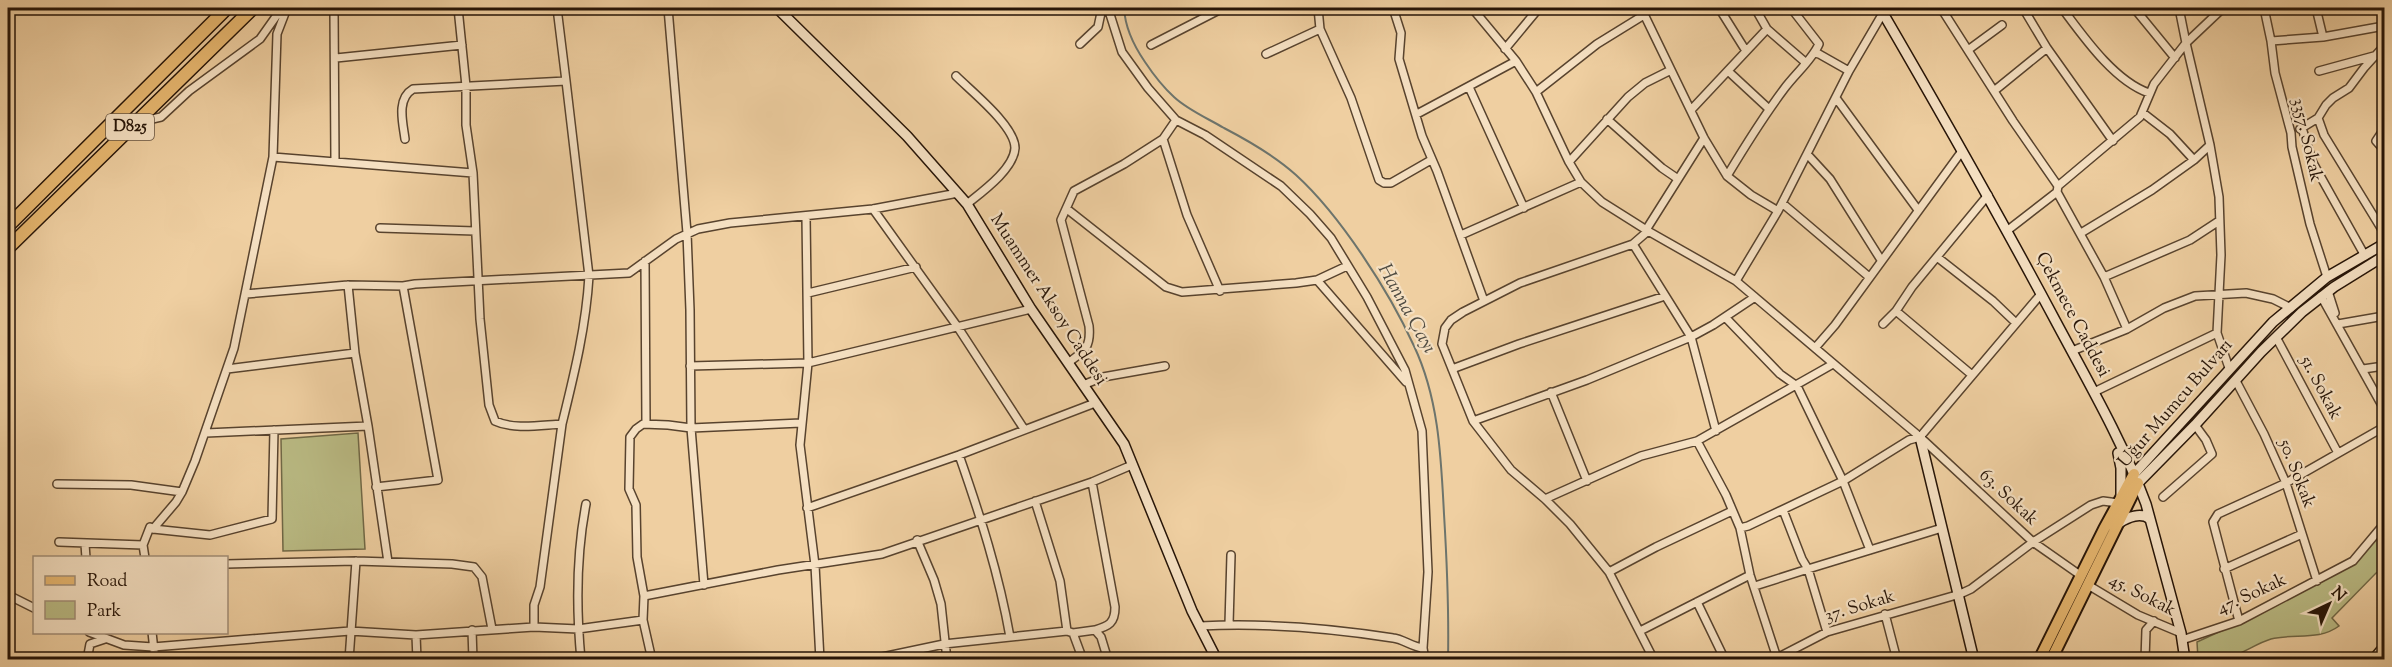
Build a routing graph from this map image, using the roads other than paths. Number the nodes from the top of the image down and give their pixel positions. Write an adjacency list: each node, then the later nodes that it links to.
1 (227, 8): 105 (highway, D825)
2 (253, 8): 72 (highway, D825)
3 (282, 8): 72 (street)
4 (286, 8): 84 (street)
5 (458, 8): 39 (street)
6 (557, 8): 58 (street)
7 (668, 8): 110 (street)
8 (777, 8): 94 (main road, Muammer Aksoy Caddesi)
9 (1102, 8): 38 (street)
10 (1108, 8): 71 (street)
11 (1223, 8): 40 (street)
12 (1318, 8): 33 (street)
13 (1393, 8): 68 (street)
14 (1472, 8): 43 (street, 63. Sokak)
15 (1539, 8): 43 (street)
16 (1719, 8): 45 (street)
17 (1767, 8): 28 (street)
18 (1791, 8): 46 (street)
19 (1941, 8): 44 (street)
20 (2023, 8): 42 (street)
21 (2062, 8): 63 (street)
22 (2134, 8): 50 (street)
23 (2179, 8): 37 (street)
24 (2223, 8): 37 (street)
25 (2264, 8): 36 (street, 3357. Sokak)
26 (2316, 8): 35 (street)
27 (335, 9): 49 (street)
28 (1756, 10): 34 (street)
29 (1881, 10): 55 (street); 81 (main road, Çekmece Caddesi)
30 (1642, 11): 53 (street); 62 (street)
31 (2002, 25): 44 (street)
32 (2385, 26): 35 (street)
33 (1320, 29): 47 (street); 85 (street)
34 (1767, 29): 45 (street); 52 (street)
35 (2323, 37): 36 (street)
36 (2271, 41): 75 (street, 3357. Sokak)
37 (2186, 43): 50 (street); 80 (street)
38 (1080, 44)
39 (462, 45): 49 (street); 59 (street)
40 (1151, 45)
41 (2385, 46): 48 (street)
42 (2047, 48): 61 (street); 79 (street)
43 (1505, 49): 51 (street, 63. Sokak)
44 (1968, 50): 61 (street)
45 (1746, 51): 54 (street)
46 (1815, 53): 52 (street); 55 (street)
47 (1266, 54)
48 (2374, 56): 56 (street); 69 (street)
49 (336, 58): 87 (street)
50 (2175, 58): 63 (street)
51 (1516, 61): 60 (street); 62 (street, 63. Sokak)
52 (1805, 62): 65 (street)
53 (1671, 70): 66 (street); 70 (street)
54 (1728, 71): 65 (street); 66 (street)
55 (1849, 71): 64 (street)
56 (2319, 71)
57 (956, 76): 97 (street)
58 (566, 81): 59 (street); 124 (street)
59 (466, 86): 77 (street); 89 (street)
60 (1469, 87): 68 (street); 98 (street)
61 (1994, 90): 93 (street)
62 (1536, 92): 88 (street, 63. Sokak)
63 (2149, 93): 67 (street)
64 (1836, 98): 83 (street); 101 (street)
65 (1769, 109): 90 (street)
66 (1691, 110): 76 (street)
67 (2143, 113): 79 (street); 86 (street)
68 (1417, 114): 85 (street)
69 (2318, 118): 73 (street); 112 (street)
70 (1607, 119): 88 (street); 91 (street)
71 (1176, 120): 78 (street); 122 (street)
72 (134, 123): 116 (highway, D825)
73 (2302, 128): 75 (street); 117 (street)
74 (2385, 129): 82 (street)
75 (2291, 133): 127 (street, 3357. Sokak)
76 (1704, 138): 90 (street); 91 (street)
77 (405, 139)
78 (1163, 139): 100 (street); 134 (street)
79 (2113, 141): 93 (street)
80 (2211, 145): 86 (street); 104 (street)
81 (1962, 150): 95 (main road, Çekmece Caddesi); 101 (street)
82 (2385, 150)
83 (1807, 154): 96 (street); 120 (street)
84 (273, 157): 87 (street); 137 (street)
85 (1431, 160): 113 (street)
86 (2194, 160): 111 (street)
87 (335, 161): 89 (street)
88 (1569, 162): 92 (street, 63. Sokak)
89 (473, 173): 108 (street)
90 (1726, 176): 102 (street)
91 (1678, 179): 109 (street)
92 (1581, 182): 98 (street); 109 (street, 63. Sokak)
93 (2058, 189): 107 (street); 111 (street)
94 (958, 193): 97 (main road, Muammer Aksoy Caddesi); 99 (street)
95 (1988, 195): 107 (main road, Çekmece Caddesi); 119 (street)
96 (1782, 202): 102 (street); 125 (street)
97 (967, 204): 144 (main road, Muammer Aksoy Caddesi)
98 (1524, 208): 113 (street)
99 (873, 209): 103 (street); 123 (street)
100 (1067, 209): 134 (street); 159 (street)
101 (1918, 210): 120 (street)
102 (1778, 211): 129 (street)
103 (806, 217): 110 (street); 136 (street)
104 (2219, 221): 126 (street); 140 (street)
105 (8, 226)
106 (380, 228): 108 (street)
107 (2008, 230): 138 (main road, Çekmece Caddesi)
108 (475, 231): 130 (street)
109 (1647, 231): 114 (street); 129 (street, 63. Sokak)
110 (687, 233): 121 (street); 162 (street)
111 (2081, 233): 126 (street)
112 (2385, 233)
113 (1461, 235): 142 (street)
114 (1633, 244): 139 (street); 142 (street)
115 (2385, 244): 117 (main road, Uğur Mumcu Bulvarı)
116 (8, 248)
117 (2365, 256): 127 (main road, Uğur Mumcu Bulvarı)
118 (2385, 256): 135 (main road, Uğur Mumcu Bulvarı)
119 (1936, 257): 145 (street); 148 (street)
120 (1881, 260): 125 (street)
121 (645, 261): 124 (street); 181 (street)
122 (1347, 266): 128 (street); 171 (street)
123 (916, 267): 136 (street); 151 (street)
124 (589, 276): 130 (street); 180 (street)
125 (1868, 276): 156 (street)
126 (2104, 277): 152 (street)
127 (2327, 277): 133 (main road, Uğur Mumcu Bulvarı); 135 (main road)
128 (1317, 280): 134 (street); 171 (street)
129 (1736, 280): 141 (street, 63. Sokak)
130 (478, 282): 132 (street); 180 (street)
131 (348, 285): 132 (street); 137 (street); 158 (street)
132 (403, 286): 202 (street)
133 (2315, 287): 135 (main road); 143 (main road, Uğur Mumcu Bulvarı)
134 (1220, 291)
135 (2328, 291): 150 (street); 155 (main road, Uğur Mumcu Bulvarı)
136 (808, 293): 160 (street)
137 (246, 294): 166 (street)
138 (2041, 294): 148 (street); 157 (main road, Çekmece Caddesi)
139 (1665, 296): 154 (street); 167 (street)
140 (2218, 296): 143 (street); 152 (street); 153 (street)
141 (1755, 297): 147 (street); 156 (street, 63. Sokak)
142 (1484, 301): 167 (street)
143 (2290, 308): 165 (main road, Uğur Mumcu Bulvarı)
144 (1031, 309): 151 (street); 159 (main road, Muammer Aksoy Caddesi)
145 (1896, 311): 149 (street); 169 (street)
146 (2385, 316): 150 (street)
147 (1725, 318): 154 (street); 173 (street)
148 (2016, 323): 169 (street)
149 (1883, 324)
150 (2338, 324): 168 (street)
151 (957, 326): 160 (street); 186 (street)
152 (2127, 329): 157 (street)
153 (2217, 333): 165 (street); 175 (street)
154 (1691, 337): 174 (street); 188 (street)
155 (2276, 337): 170 (main road, Uğur Mumcu Bulvarı); 193 (street, 51. Sokak)
156 (1815, 348): 161 (street, 63. Sokak)
157 (2072, 351): 175 (main road, Çekmece Caddesi)
158 (355, 353): 166 (street); 183 (street)
159 (1069, 362): 172 (main road, Muammer Aksoy Caddesi)
160 (808, 363): 162 (street); 179 (street)
161 (1833, 364): 173 (street); 191 (street, 63. Sokak)
162 (690, 366): 185 (street)
163 (1165, 366): 172 (street)
164 (2385, 366): 168 (street)
165 (2229, 368): 170 (main road); 196 (main road, Uğur Mumcu Bulvarı)
166 (227, 369): 189 (street)
167 (1452, 369): 178 (street)
168 (2363, 369): 177 (street)
169 (1972, 375): 191 (street)
170 (2236, 381): 182 (main road, Uğur Mumcu Bulvarı); 200 (street, 50. Sokak)
171 (1408, 383): 271 (street)
172 (1083, 385): 176 (main road, Muammer Aksoy Caddesi)
173 (1797, 386): 188 (street); 197 (street)
174 (1551, 392): 178 (street); 199 (street)
175 (2094, 392): 190 (main road, Çekmece Caddesi)
176 (1095, 403): 186 (street); 195 (main road, Muammer Aksoy Caddesi)
177 (2385, 409)
178 (1473, 421): 205 (street)
179 (801, 423): 185 (street); 209 (street)
180 (562, 424): 253 (street)
181 (646, 424): 185 (street); 244 (street)
182 (2194, 425): 196 (main road, Uğur Mumcu Bulvarı); 204 (street)
183 (368, 426): 187 (street); 202 (street)
184 (2385, 427): 193 (street)
185 (691, 428): 239 (street)
186 (1024, 429): 194 (street)
187 (274, 430): 189 (street); 218 (street)
188 (1716, 430): 192 (street)
189 (206, 433): 203 (street)
190 (2115, 436): 196 (main road, Çekmece Caddesi); 207 (main road)
191 (1920, 437): 197 (street); 217 (main road); 222 (street, 63. Sokak)
192 (1697, 441): 199 (street); 211 (street)
193 (2338, 453): 200 (street)
194 (959, 455): 209 (street); 212 (street)
195 (1132, 465): 198 (street); 252 (main road, Muammer Aksoy Caddesi)
196 (2136, 479): 207 (main road, Uğur Mumcu Bulvarı); 213 (main road, Çekmece Caddesi); 214 (main road, Uğur Mumcu Bulvarı)
197 (1842, 481): 210 (street); 225 (street)
198 (1092, 482): 206 (street); 257 (street)
199 (1587, 482): 205 (street)
200 (2286, 483): 219 (street, 50. Sokak); 234 (street)
201 (57, 484): 203 (street)
202 (376, 487): 230 (street)
203 (182, 492): 218 (street)
204 (2163, 497)
205 (1545, 499): 235 (street)
206 (1035, 501): 212 (street); 260 (street)
207 (2119, 501): 222 (street, 37. Sokak); 237 (main road, Uğur Mumcu Bulvarı)
208 (586, 504): 255 (street)
209 (807, 508): 232 (street)
210 (1783, 510): 216 (street); 233 (street)
211 (1732, 512): 216 (street); 235 (street)
212 (981, 519): 220 (street); 265 (street)
213 (2150, 519): 214 (main road); 266 (main road, Çekmece Caddesi)
214 (2119, 523): 240 (main road, Uğur Mumcu Bulvarı)
215 (2385, 524): 238 (street, 47. Sokak)
216 (1740, 528): 236 (street)
217 (1942, 528): 225 (street); 242 (main road)
218 (153, 529): 224 (street)
219 (2302, 534): 234 (street); 238 (street, 50. Sokak)
220 (918, 540): 232 (street); 268 (street)
221 (59, 542): 223 (street)
222 (2033, 542): 237 (street, 63. Sokak); 242 (street, 37. Sokak)
223 (86, 544): 224 (street); 227 (street)
224 (143, 545): 228 (street)
225 (1870, 550): 233 (street)
226 (1231, 555): 251 (street)
227 (86, 556)
228 (145, 556)
229 (356, 561): 230 (street); 231 (street); 258 (street)
230 (388, 562): 254 (street)
231 (228, 564)
232 (815, 565): 239 (street); 283 (street)
233 (1808, 569): 241 (street); 261 (street)
234 (2224, 569): 250 (street)
235 (1609, 572): 259 (street)
236 (1750, 575): 241 (street); 245 (street)
237 (2080, 575): 294 (main road, Uğur Mumcu Bulvarı)
238 (2317, 581): 250 (street, 47. Sokak)
239 (704, 585): 244 (street)
240 (2088, 585): 249 (street, 45. Sokak); 272 (main road, Uğur Mumcu Bulvarı)
241 (1755, 586): 275 (street)
242 (1960, 594): 247 (street, 37. Sokak); 293 (main road)
243 (8, 595): 246 (street)
244 (644, 596): 248 (street)
245 (1697, 602): 259 (street); 291 (street)
246 (33, 608)
247 (1885, 614): 261 (street, 37. Sokak); 292 (street)
248 (643, 620): 255 (street); 282 (street)
249 (2154, 621): 266 (street, 45. Sokak); 295 (street)
250 (2239, 621): 266 (street, 47. Sokak)
251 (1229, 624): 252 (street); 271 (street)
252 (1200, 626): 274 (main road, Muammer Aksoy Caddesi)
253 (534, 627): 254 (street); 255 (street)
254 (492, 629): 256 (street)
255 (578, 629): 281 (street)
256 (472, 630): 264 (street); 280 (street)
257 (1095, 630): 260 (street); 287 (street)
258 (350, 631): 264 (street); 269 (street); 278 (street)
259 (1640, 631): 290 (street)
260 (1070, 632): 265 (street); 286 (street)
261 (1827, 632): 275 (street, 37. Sokak)
262 (92, 634): 267 (street)
263 (152, 634): 269 (street)
264 (416, 635): 279 (street)
265 (1010, 637): 268 (street)
266 (2182, 637): 296 (main road, Çekmece Caddesi)
267 (105, 639): 269 (street); 276 (street)
268 (944, 644): 273 (street); 285 (street)
269 (153, 647): 277 (street)
270 (2385, 647): 297 (main road)
271 (1423, 648): 289 (street)
272 (2056, 657)
273 (890, 658): 284 (street)
274 (1216, 658): 288 (street)
275 (1775, 659)
276 (87, 660)
277 (155, 660)
278 (349, 660)
279 (417, 660)
280 (473, 660)
281 (581, 660)
282 (652, 660)
283 (820, 660)
284 (868, 660)
285 (947, 660)
286 (1083, 660)
287 (1108, 660)
288 (1189, 660)
289 (1425, 660)
290 (1654, 660)
291 (1725, 660)
292 (1897, 660)
293 (1974, 660)
294 (2039, 660)
295 (2145, 660)
296 (2185, 660)
297 (2373, 660)

